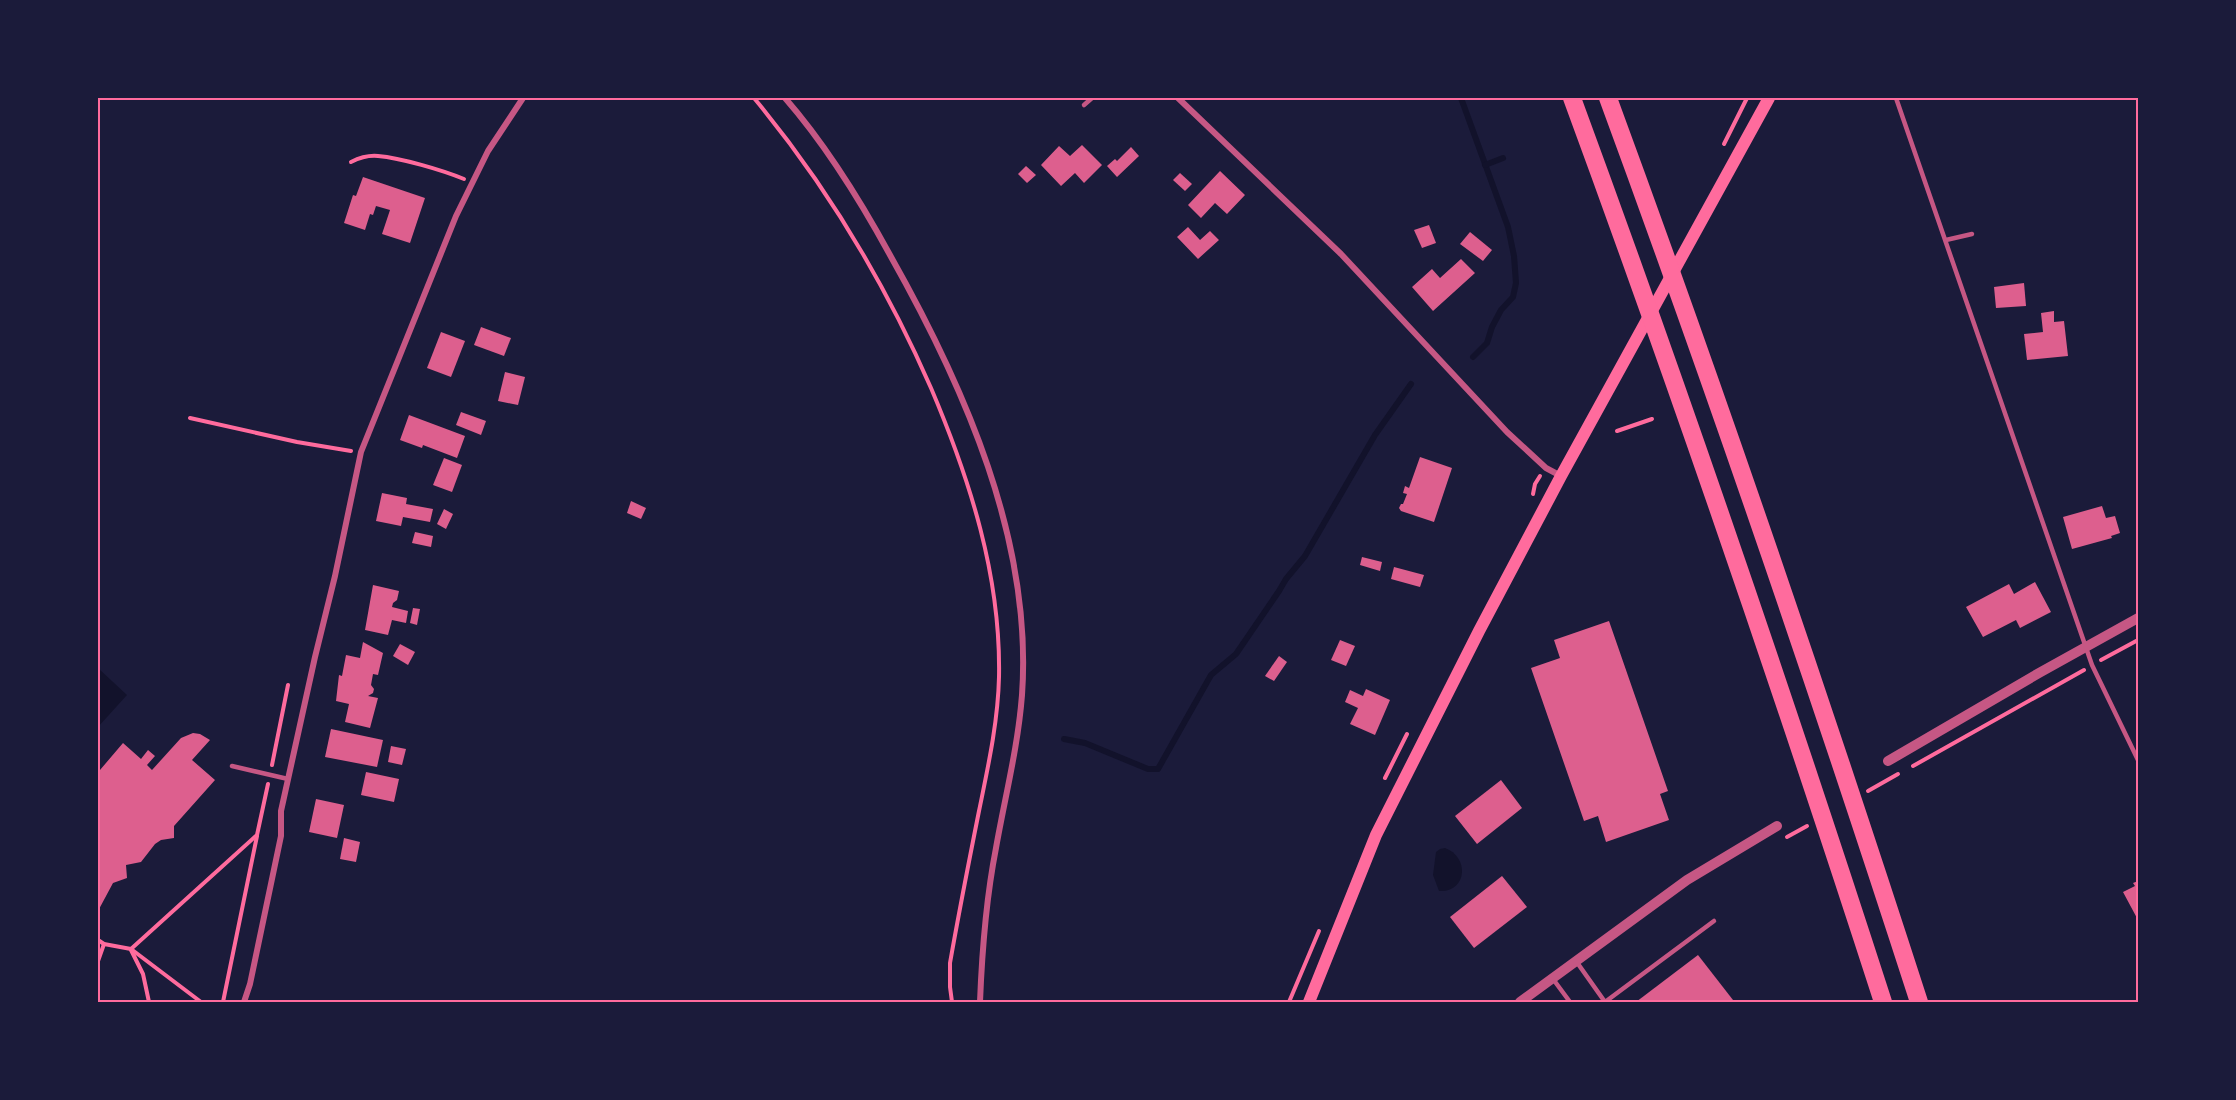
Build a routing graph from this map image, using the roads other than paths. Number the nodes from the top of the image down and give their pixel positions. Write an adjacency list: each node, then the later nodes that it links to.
1 (523, 98): 18 (street)
2 (786, 98): 24 (street)
3 (1092, 98): 9 (lane)
4 (1178, 98): 12 (street)
5 (1572, 98): 28 (highway)
6 (1608, 98): 29 (highway)
7 (1769, 98): 12 (main road)
8 (1896, 98): 11 (lane)
9 (1084, 105)
10 (1972, 234): 11 (lane)
11 (1946, 240): 14 (lane)
12 (1561, 476): 25 (main road)
13 (2139, 618): 14 (street)
14 (2087, 646): 15 (lane); 16 (street)
15 (2139, 760)
16 (1888, 761)
17 (232, 766): 18 (lane)
18 (288, 779): 23 (street)
19 (1777, 826): 21 (street)
20 (1714, 921): 21 (lane)
21 (1576, 961): 22 (street)
22 (1553, 978): 26 (street); 27 (lane)
23 (244, 1002)
24 (980, 1002)
25 (1309, 1002)
26 (1520, 1002)
27 (1570, 1002)
28 (1883, 1002)
29 (1919, 1002)

